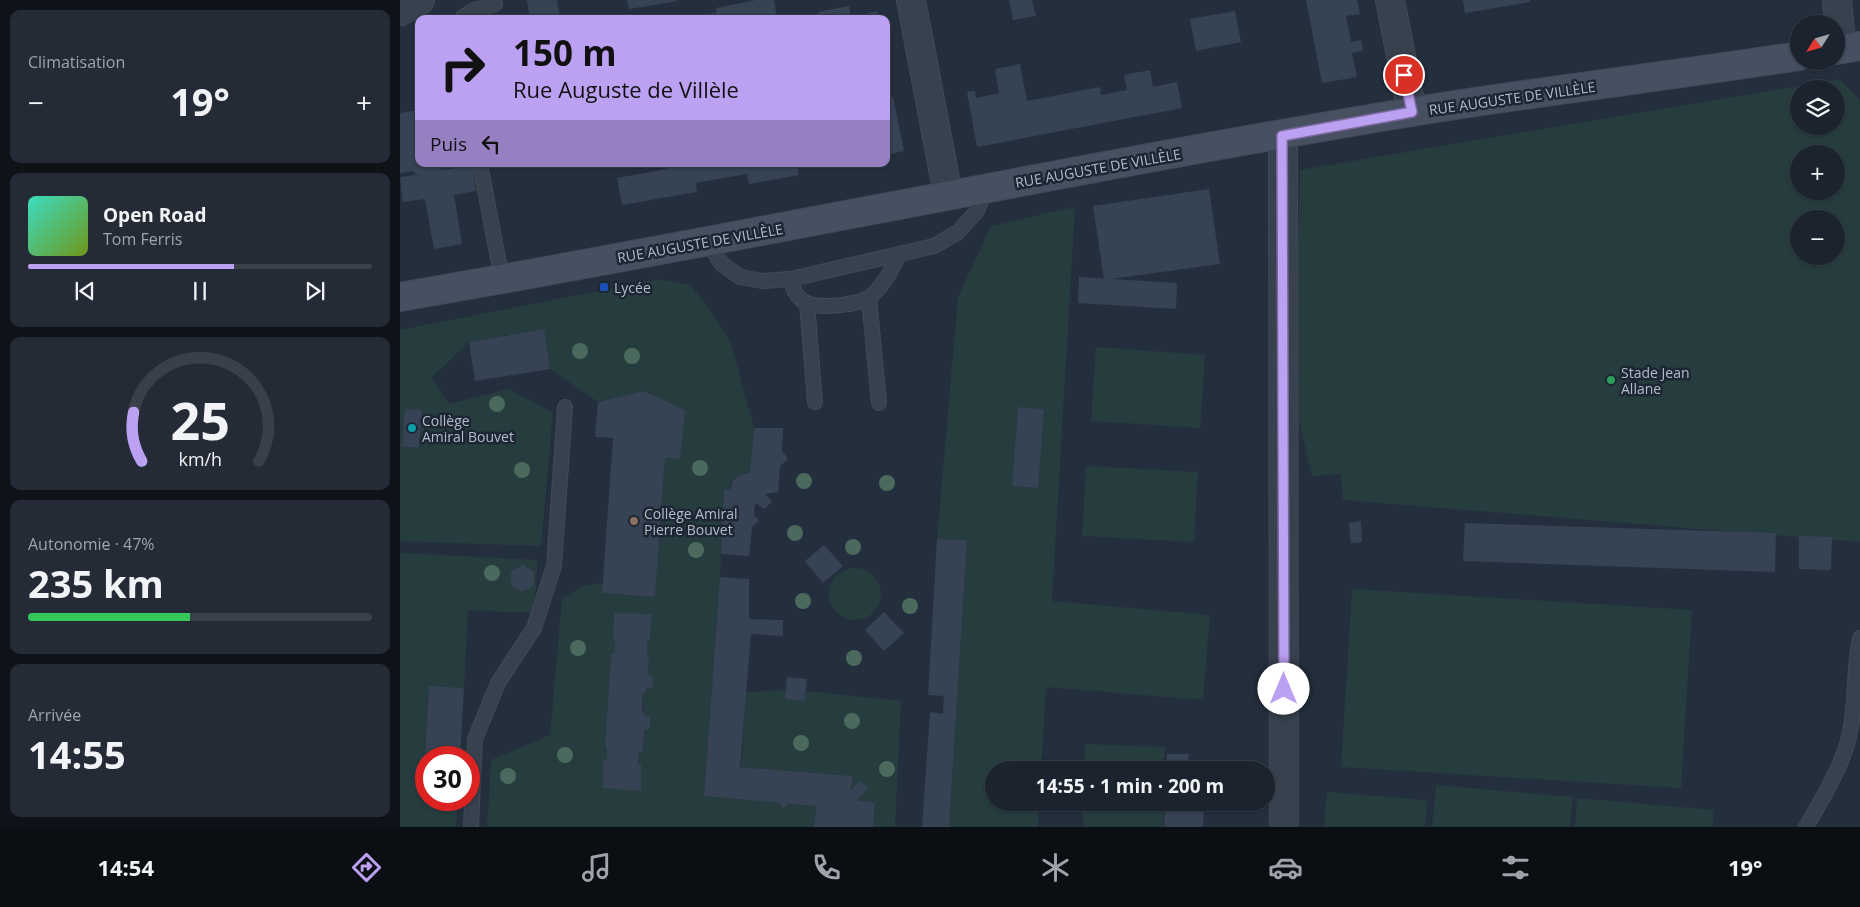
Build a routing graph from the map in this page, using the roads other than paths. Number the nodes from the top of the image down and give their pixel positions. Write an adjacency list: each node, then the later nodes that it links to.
1 (420, 0): 6 (street)
2 (911, 0): 14 (street)
3 (1390, 0): 10 (street)
4 (1837, 0): 8 (street)
5 (495, 4): 7 (lane)
6 (400, 11)
7 (466, 15)
8 (1846, 48)
9 (1790, 57): 10 (main road, RUE AUGUSTE DE VILLÈLE)
10 (1412, 112): 11 (main road, RUE AUGUSTE DE VILLÈLE)
11 (1282, 136): 13 (main road, RUE AUGUSTE DE VILLÈLE); 27 (street)
12 (481, 167): 17 (lane)
13 (986, 188): 14 (main road, RUE AUGUSTE DE VILLÈLE); 16 (lane)
14 (948, 195): 15 (main road, RUE AUGUSTE DE VILLÈLE)
15 (708, 243): 17 (main road, RUE AUGUSTE DE VILLÈLE); 18 (lane)
16 (899, 255): 18 (lane); 20 (lane)
17 (502, 279): 19 (main road, RUE AUGUSTE DE VILLÈLE)
18 (790, 279): 21 (lane)
19 (400, 297)
20 (869, 298): 21 (lane); 23 (lane)
21 (807, 304): 22 (lane)
22 (816, 402)
23 (880, 403)
24 (565, 407): 26 (lane)
25 (1860, 638): 28 (lane)
26 (471, 827)
27 (1284, 827)
28 (1806, 827)

